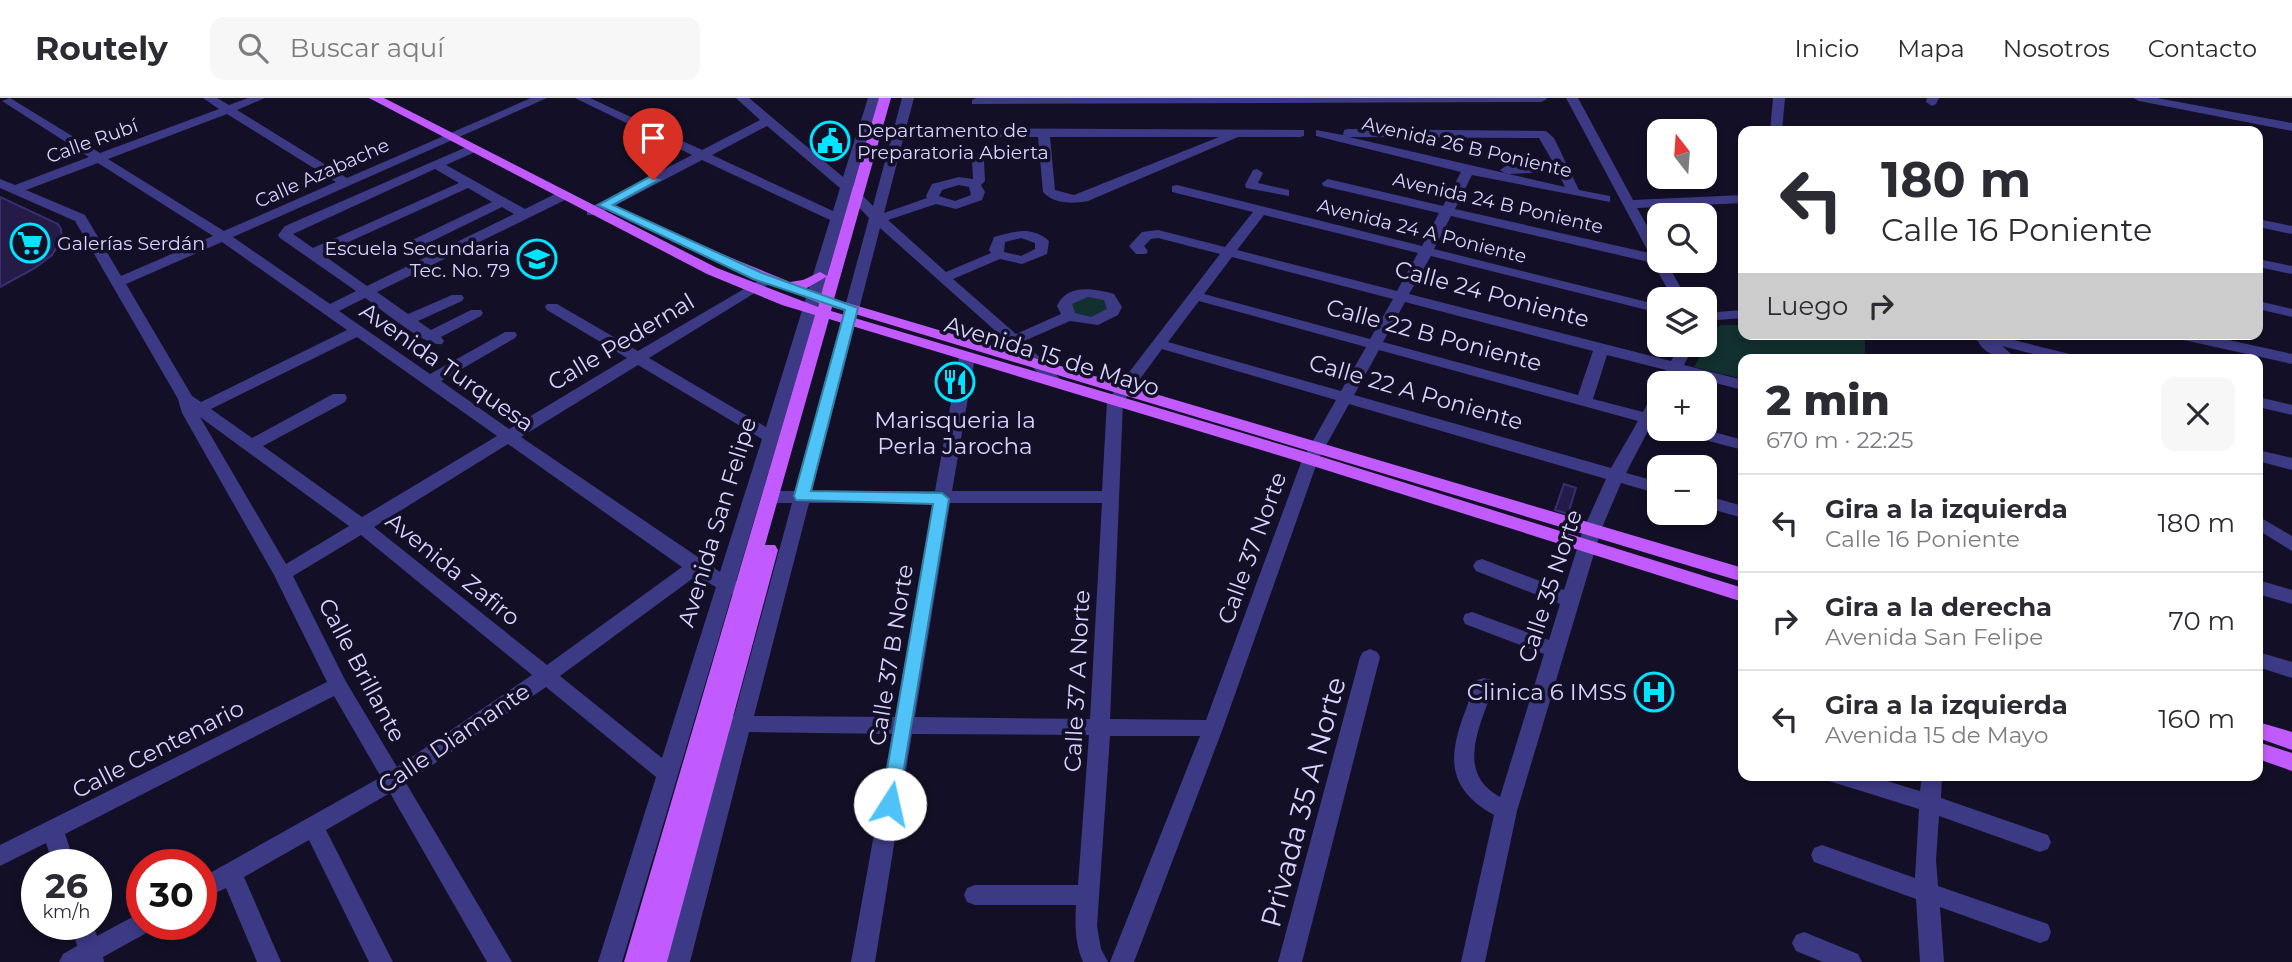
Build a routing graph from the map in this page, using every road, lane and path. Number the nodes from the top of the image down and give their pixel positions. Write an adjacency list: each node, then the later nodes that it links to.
1 (209, 98): 27 (street)
2 (259, 98): 27 (street, Calle Rubí)
3 (375, 98): 36 (main road, Avenida 15 de Mayo)
4 (398, 98): 31 (main road, Avenida 15 de Mayo)
5 (541, 98): 31 (street, Calle Azabache)
6 (581, 98): 38 (street)
7 (742, 98): 28 (street)
8 (874, 98): 59 (street, Avenida San Felipe)
9 (885, 98): 35 (main road, Avenida San Felipe)
10 (895, 98): 35 (main road, Avenida San Felipe)
11 (908, 98): 35 (street, Avenida San Felipe)
12 (1528, 98): 20 (street); 21 (street)
13 (1572, 98): 61 (street)
14 (1779, 98): 29 (street)
15 (2139, 98): 26 (street)
16 (1188, 99): 17 (street); 24 (street)
17 (1248, 99): 18 (street)
18 (1318, 99): 19 (street)
19 (1388, 99): 20 (street)
20 (1458, 99)
21 (1541, 99)
22 (9, 100): 39 (street, Avenida Turquesa)
23 (1049, 100): 24 (street); 25 (street)
24 (1118, 100)
25 (976, 103)
26 (2194, 103): 30 (street)
27 (228, 110): 39 (street, Calle Rubí); 46 (street)
28 (769, 120): 38 (street); 59 (street)
29 (1776, 126)
30 (2292, 127)
31 (463, 132): 36 (street, Calle Azabache); 62 (main road, Avenida 15 de Mayo)
32 (1239, 133): 33 (street); 34 (street); 34 (street)
33 (1300, 133)
34 (1044, 134): 35 (street)
35 (886, 135): 59 (street, Avenida San Felipe); 59 (main road, Avenida San Felipe)
36 (450, 138): 37 (main road, Avenida 15 de Mayo); 46 (street, Calle Azabache)
37 (471, 149): 41 (street); 55 (main road, Avenida 15 de Mayo)
38 (702, 155): 62 (street); 66 (street)
39 (100, 159): 51 (street, Calle Rubí); 69 (street, Avenida Turquesa)
40 (978, 160): 49 (street)
41 (437, 165): 47 (street); 75 (street)
42 (1562, 168): 43 (street); 43 (street, Avenida 26 B Poniente); 53 (street)
43 (1474, 171): 53 (street, Avenida 26 B Poniente); 64 (street, Calle 37 Norte)
44 (1257, 173): 50 (street)
45 (0, 183): 51 (street)
46 (346, 183): 69 (street, Calle Azabache)
47 (469, 183): 60 (street); 75 (street)
48 (1328, 183): 64 (street, Avenida 24 B Poniente)
49 (973, 184): 58 (street); 58 (street)
50 (1266, 188): 54 (street); 63 (street)
51 (16, 189): 82 (street, Calle Brillante)
52 (1177, 189): 63 (street, Avenida 24 A Poniente)
53 (1574, 192): 56 (street, Avenida 26 B Poniente)
54 (1284, 193)
55 (562, 196): 62 (main road, Avenida 15 de Mayo); 65 (street)
56 (1605, 199)
57 (1738, 199): 61 (street)
58 (935, 200): 59 (street)
59 (861, 201): 66 (street, Avenida San Felipe); 81 (street); 92 (street, Avenida San Felipe); 92 (main road, Avenida San Felipe)
60 (502, 202): 65 (street); 71 (street)
61 (1629, 204): 70 (street)
62 (598, 208): 83 (main road, Avenida 15 de Mayo)
63 (1255, 210): 73 (street); 74 (street, Avenida 24 A Poniente)
64 (1446, 212): 74 (street, Calle 37 Norte); 77 (street, Avenida 24 B Poniente)
65 (525, 215): 85 (street)
66 (837, 218): 80 (street, Avenida San Felipe)
67 (2263, 224): 68 (street)
68 (2292, 230)
69 (224, 237): 82 (street, Calle Azabache); 93 (street, Avenida Turquesa)
70 (1647, 238)
71 (411, 246)
72 (1141, 251): 73 (street, Calle 24 Poniente)
73 (1228, 251): 86 (street, Calle 24 Poniente); 87 (street)
74 (1426, 252): 86 (street, Calle 37 Norte); 89 (street, Avenida 24 A Poniente)
75 (313, 253): 85 (street)
76 (999, 255): 81 (street)
77 (1647, 257)
78 (2263, 264): 79 (street)
79 (2292, 270)
80 (820, 276): 84 (main road); 92 (street, Avenida San Felipe)
81 (945, 277): 102 (street)
82 (118, 282): 125 (street, Calle Brillante)
83 (760, 284): 84 (main road, Avenida 15 de Mayo); 92 (main road, Avenida 15 de Mayo); 112 (street, Calle Pedernal)
84 (784, 287): 92 (main road, Avenida 15 de Mayo)
85 (368, 292): 93 (street); 99 (street)
86 (1400, 295): 105 (street, Calle 37 Norte); 107 (street, Calle 24 Poniente)
87 (1196, 296): 105 (street, Calle 22 B Poniente); 106 (street)
88 (457, 298): 99 (street)
89 (1647, 306)
90 (552, 307): 112 (street)
91 (2263, 307): 95 (street)
92 (831, 309): 110 (main road, Avenida 15 de Mayo); 114 (main road, Avenida 15 de Mayo); 129 (street, Avenida San Felipe); 139 (street, Avenida San Felipe); 139 (main road, Avenida San Felipe)
93 (327, 312): 100 (street, Avenida Turquesa)
94 (476, 313): 99 (street)
95 (2292, 313)
96 (1738, 314): 98 (street)
97 (1069, 316): 102 (street)
98 (1717, 316)
99 (408, 320)
100 (356, 332): 117 (street, Avenida Turquesa); 125 (street)
101 (510, 335): 117 (street)
102 (1014, 340): 114 (street)
103 (1983, 340): 108 (street)
104 (2206, 340): 113 (street)
105 (1373, 343): 121 (street, Calle 37 Norte); 123 (street, Calle 22 B Poniente)
106 (1160, 344): 120 (street); 121 (street, Calle 22 A Poniente)
107 (1602, 348): 115 (street, Calle 24 Poniente); 123 (street)
108 (2003, 349): 109 (street)
109 (2038, 354)
110 (967, 357): 118 (main road, Avenida 15 de Mayo); 141 (street, Calle 37 B Norte)
111 (1680, 357): 115 (street)
112 (638, 359): 129 (street); 130 (street, Calle Pedernal)
113 (2292, 359)
114 (1040, 365): 118 (street); 120 (main road, Avenida 15 de Mayo)
115 (1675, 367): 116 (street); 119 (street, Calle 24 Poniente)
116 (1673, 371)
117 (428, 382): 130 (street, Avenida Turquesa)
118 (1055, 382): 120 (main road, Avenida 15 de Mayo)
119 (1738, 384)
120 (1119, 395): 134 (main road, Avenida 15 de Mayo); 140 (street, Calle 37 A Norte)
121 (1344, 397): 134 (street, Calle 37 Norte); 137 (street, Calle 22 A Poniente)
122 (339, 398): 133 (street)
123 (1584, 401): 127 (street, Calle 22 B Poniente)
124 (2263, 403): 126 (street)
125 (192, 407): 133 (street, Avenida Zafiro); 152 (street, Calle Brillante)
126 (2292, 410)
127 (1647, 418)
128 (1647, 429): 137 (street, Calle 35 Norte)
129 (771, 437): 154 (street, Avenida San Felipe)
130 (508, 438): 146 (street, Calle Pedernal); 151 (street, Avenida Turquesa)
131 (1717, 438): 132 (street)
132 (1738, 444)
133 (252, 445): 146 (street, Avenida Zafiro)
134 (1313, 454): 148 (main road, Avenida 15 de Mayo); 170 (street, Calle 37 Norte)
135 (2263, 457): 136 (street)
136 (2292, 464)
137 (1616, 475): 138 (street, Calle 22 A Poniente); 148 (street, Calle 35 Norte)
138 (1647, 484)
139 (786, 496): 141 (street); 157 (main road, Avenida San Felipe); 168 (street, Avenida San Felipe)
140 (1110, 497): 141 (street); 171 (street, Calle 37 A Norte)
141 (942, 499): 169 (street, Calle 37 B Norte)
142 (1717, 505): 143 (street)
143 (1738, 511)
144 (2263, 522): 147 (street)
145 (2263, 525): 149 (street)
146 (362, 526): 152 (street, Calle Pedernal); 165 (street, Avenida Zafiro)
147 (2292, 530)
148 (1590, 538): 153 (main road, Avenida 15 de Mayo); 156 (main road, Avenida 15 de Mayo); 159 (street, Calle 35 Norte)
149 (2292, 545)
150 (1482, 566): 159 (street)
151 (695, 567): 154 (street, Avenida Turquesa); 165 (street, Calle Diamante)
152 (283, 574): 166 (street, Calle Brillante)
153 (1738, 574)
154 (724, 585): 157 (street, Avenida Turquesa); 176 (street, Avenida San Felipe)
155 (2263, 588): 158 (street)
156 (1738, 593)
157 (750, 595): 168 (main road, Avenida San Felipe)
158 (2292, 597)
159 (1570, 600): 161 (street, Calle 35 Norte)
160 (1472, 619): 161 (street)
161 (1555, 650): 181 (street, Calle 35 Norte)
162 (1370, 657): 208 (street, Privada 35 A Norte)
163 (2263, 661): 164 (street)
164 (2292, 670)
165 (546, 676): 176 (street, Avenida Zafiro); 177 (street, Calle Diamante)
166 (338, 685): 177 (street, Calle Brillante); 183 (street, Calle Centenario)
167 (1484, 686): 181 (street)
168 (723, 724): 169 (street); 202 (main road, Avenida San Felipe); 203 (main road, Avenida San Felipe); 204 (street, Avenida San Felipe)
169 (904, 726): 171 (street); 205 (street, Calle 37 B Norte)
170 (1213, 728): 171 (street); 207 (street, Calle 37 Norte)
171 (1100, 729): 192 (street, Calle 37 A Norte)
172 (2263, 732): 173 (main road)
173 (2292, 741)
174 (2263, 753): 175 (main road)
175 (2292, 762)
176 (668, 775): 201 (street, Avenida San Felipe)
177 (394, 780): 182 (street, Calle Diamante); 200 (street, Calle Brillante)
178 (1856, 781): 180 (street)
179 (1932, 781): 180 (street)
180 (1930, 803): 184 (street); 190 (street)
181 (1506, 811): 209 (street, Calle 35 Norte)
182 (314, 828): 188 (street, Calle Diamante); 199 (street)
183 (53, 830): 185 (street); 187 (street, Calle Centenario)
184 (2040, 842)
185 (59, 849)
186 (1822, 855): 190 (street)
187 (0, 856)
188 (231, 874): 189 (street, Calle Diamante); 198 (street)
189 (217, 881)
190 (1927, 891): 193 (street); 211 (street)
191 (975, 895): 192 (street)
192 (1088, 895): 206 (street, Calle 37 A Norte)
193 (2040, 932)
194 (126, 933): 197 (street)
195 (83, 940): 197 (street)
196 (1804, 943): 210 (street)
197 (85, 959)
198 (270, 962)
199 (381, 962)
200 (500, 962)
201 (610, 962)
202 (636, 962)
203 (655, 962)
204 (678, 962)
205 (863, 962)
206 (1096, 962)
207 (1122, 962)
208 (1290, 962)
209 (1473, 962)
210 (1850, 962)
211 (1932, 962)

